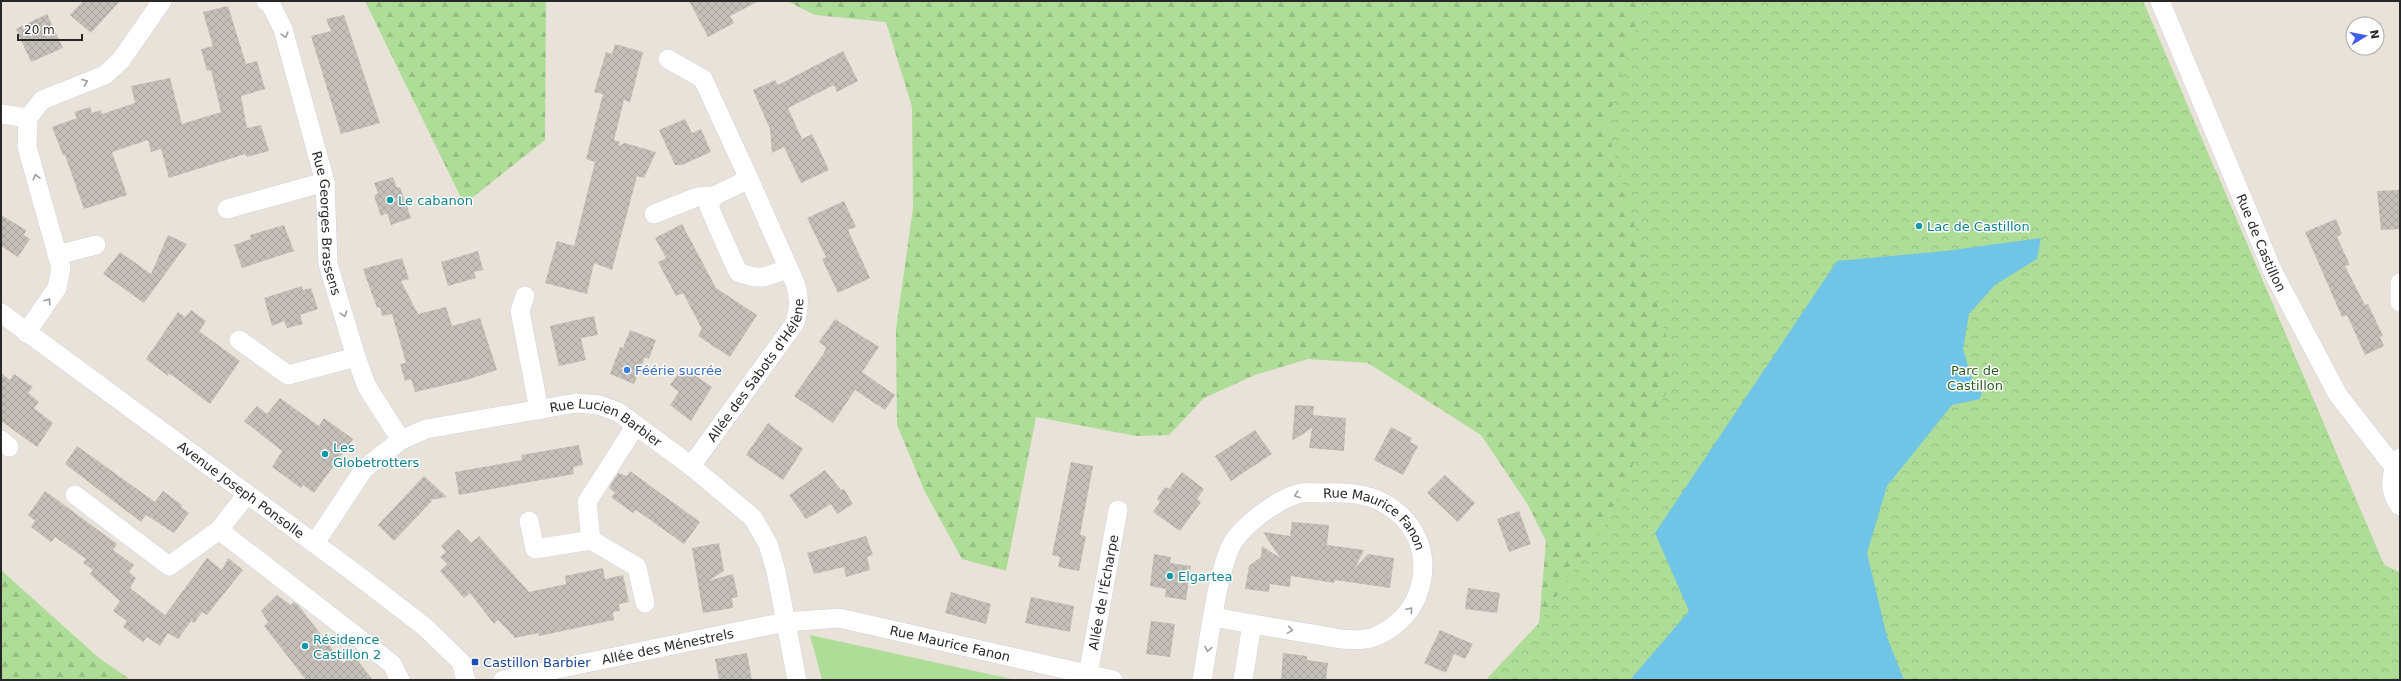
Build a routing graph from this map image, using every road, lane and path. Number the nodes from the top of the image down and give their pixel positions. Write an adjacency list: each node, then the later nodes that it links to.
1 (162, 1): 6 (street, one-way to 1)
2 (266, 1): 8 (street, Rue Georges Brassens, one-way to 8)
3 (2160, 1): 25 (street, Rue de Castillon)
4 (668, 59): 7 (street, Allée des Sabots d'Hélène)
5 (1, 114): 6 (street)
6 (28, 118): 13 (street, one-way to 6)
7 (748, 179): 9 (street); 14 (street, Allée des Sabots d'Hélène)
8 (325, 182): 10 (street); 21 (street, Rue Georges Brassens, one-way to 21)
9 (714, 196): 11 (street); 14 (street)
10 (227, 209)
11 (654, 214)
12 (96, 245): 13 (street)
13 (57, 255): 19 (street, one-way to 13)
14 (788, 268): 26 (street, Allée des Sabots d'Hélène)
15 (2400, 283): 17 (street)
16 (525, 296): 22 (street)
17 (2400, 302)
18 (1, 313): 19 (street, Avenue Joseph Ponsolle)
19 (26, 334): 27 (street, Avenue Joseph Ponsolle)
20 (239, 340): 21 (street)
21 (356, 357): 24 (street, Rue Georges Brassens)
22 (539, 410): 23 (street, Rue Lucien Barbier); 24 (street, Rue Lucien Barbier)
23 (636, 425): 26 (street, Rue Lucien Barbier); 33 (street)
24 (401, 440): 34 (street, Rue Lucien Barbier)
25 (2397, 462): 29 (street)
26 (691, 466): 37 (street, Rue Lucien Barbier)
27 (247, 494): 32 (street); 34 (street, Avenue Joseph Ponsolle)
28 (75, 495): 32 (street)
29 (2400, 506)
30 (1118, 510): 39 (street, Allée de l'Écharpe)
31 (529, 521): 33 (street)
32 (219, 530): 40 (street)
33 (591, 540): 35 (street)
34 (315, 543): 41 (street, Avenue Joseph Ponsolle)
35 (645, 604)
36 (1214, 617): 38 (street, Rue Maurice Fanon); 38 (street, Rue Maurice Fanon, one-way to 36); 45 (street, Rue Maurice Fanon, one-way to 45)
37 (785, 622): 39 (street, Rue Maurice Fanon); 42 (street, Allée des Ménestrels); 43 (street, Rue Lucien Barbier)
38 (1252, 624): 46 (street)
39 (1088, 675): 44 (street, Rue Maurice Fanon)
40 (400, 680)
41 (466, 680)
42 (503, 680)
43 (797, 680)
44 (1113, 680)
45 (1202, 680)
46 (1243, 680)

